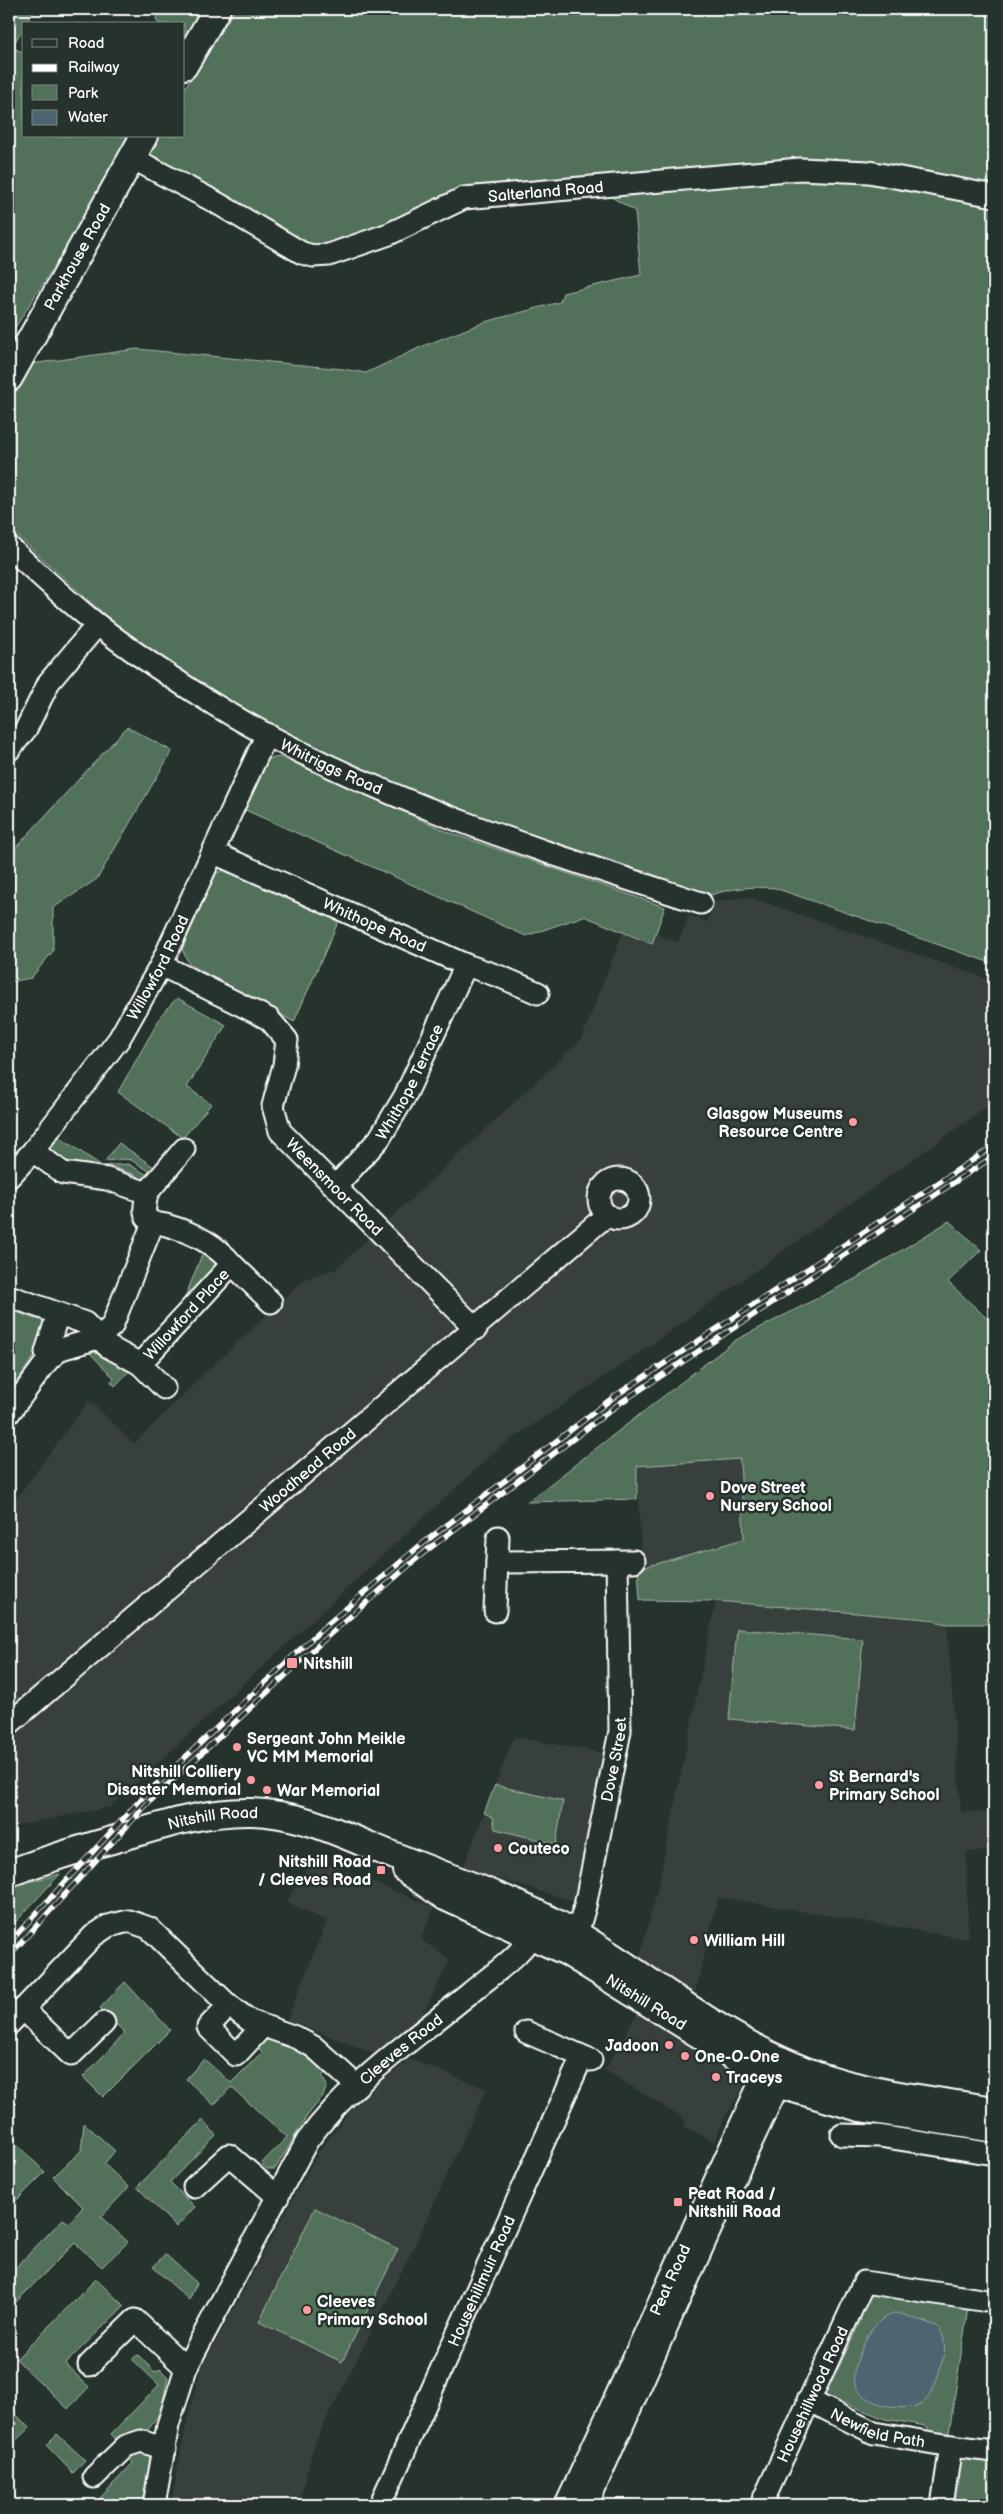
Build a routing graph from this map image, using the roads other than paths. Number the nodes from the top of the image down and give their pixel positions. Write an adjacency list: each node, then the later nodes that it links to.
1 (217, 9): 2 (main road)
2 (185, 64)
3 (138, 147): 4 (street, Salterland Road); 5 (main road, Parkhouse Road)
4 (994, 196)
5 (9, 378)
6 (9, 546): 7 (street, Whitriggs Road)
7 (97, 625): 8 (street, Whitriggs Road); 9 (street)
8 (266, 734): 10 (street, Willowford Road); 11 (street, Whitriggs Road)
9 (9, 750)
10 (214, 853): 12 (street, Willowford Road); 13 (street, Whithope Road)
11 (701, 903)
12 (161, 965): 16 (street, Willowford Road); 18 (street, Weensmoor Road)
13 (466, 965): 14 (street, Whithope Road); 18 (street, Whithope Terrace)
14 (538, 993)
15 (184, 1149): 19 (street)
16 (33, 1151): 17 (street, Willowford Road); 19 (street)
17 (9, 1177)
18 (335, 1187): 26 (street, Weensmoor Road)
19 (147, 1193): 21 (street)
20 (607, 1215): 26 (street, Woodhead Road)
21 (153, 1223): 22 (street, Willowford Place); 27 (street)
22 (232, 1264): 24 (street, Willowford Place); 29 (street, Willowford Place)
23 (9, 1296): 25 (street, Willowford Place)
24 (271, 1302)
25 (58, 1314): 27 (street, Willowford Place); 28 (street)
26 (476, 1328): 35 (street, Woodhead Road)
27 (98, 1338): 28 (street); 29 (street, Willowford Place)
28 (48, 1360): 31 (street)
29 (140, 1364): 30 (street)
30 (164, 1388)
31 (9, 1413)
32 (498, 1537): 33 (street)
33 (497, 1562): 34 (street); 40 (street, Dove Street)
34 (495, 1611)
35 (9, 1724)
36 (53, 1857): 37 (main road, Nitshill Road); 38 (main road, Nitshill Road); 39 (main road, Nitshill Road)
37 (9, 1860)
38 (9, 1873)
39 (538, 1927): 40 (main road, Nitshill Road); 48 (street, Cleeves Road)
40 (572, 1943): 47 (main road, Nitshill Road)
41 (229, 2005): 42 (street); 45 (street); 45 (street)
42 (23, 2009): 43 (street); 44 (street)
43 (104, 2023)
44 (9, 2024)
45 (263, 2026): 48 (street)
46 (526, 2032): 64 (street, Househillmuir Road)
47 (776, 2070): 49 (main road, Nitshill Road); 50 (main road, Nitshill Road); 65 (street, Peat Road); 66 (street, Peat Road)
48 (357, 2086): 54 (street, Cleeves Road)
49 (994, 2110)
50 (994, 2129)
51 (842, 2135): 52 (street)
52 (994, 2154)
53 (194, 2187): 54 (street)
54 (278, 2197): 57 (street, Cleeves Road)
55 (994, 2302): 58 (street, Househillwood Road)
56 (88, 2365): 57 (street)
57 (186, 2368): 60 (street, Cleeves Road)
58 (808, 2400): 59 (street, Newfield Path); 67 (street, Househillwood Road)
59 (950, 2446): 61 (street, Newfield Path); 68 (street)
60 (165, 2449): 62 (street); 63 (street, Cleeves Road)
61 (994, 2451)
62 (94, 2477)
63 (154, 2505)
64 (380, 2505)
65 (566, 2505)
66 (587, 2505)
67 (761, 2505)
68 (942, 2505)

